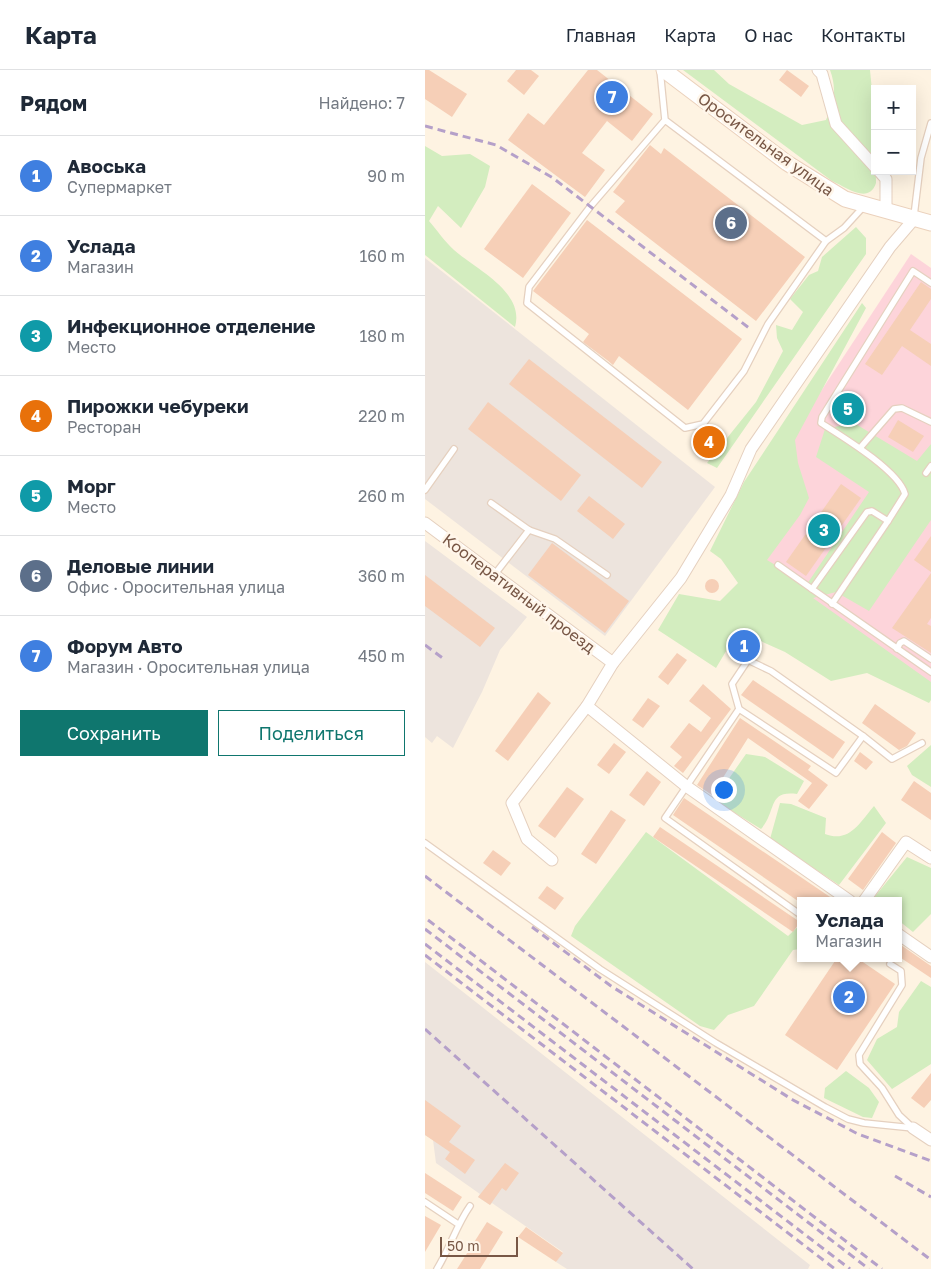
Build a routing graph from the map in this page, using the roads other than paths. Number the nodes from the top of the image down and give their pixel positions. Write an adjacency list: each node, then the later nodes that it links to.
1 (660, 70): 4 (lane)
2 (664, 70): 8 (main road, Оросительная улица)
3 (818, 70): 6 (street)
4 (665, 120): 12 (lane); 12 (lane)
5 (931, 123): 10 (lane)
6 (871, 163)
7 (882, 175): 9 (street)
8 (865, 205): 9 (main road, Оросительная улица); 12 (lane)
9 (886, 211): 10 (main road, Оросительная улица)
10 (914, 218): 11 (main road, Оросительная улица); 31 (street)
11 (931, 223)
12 (826, 241)
13 (931, 283): 15 (lane)
14 (931, 422): 15 (lane)
15 (860, 448): 21 (lane)
16 (454, 449): 19 (lane)
17 (931, 466): 18 (lane)
18 (926, 473)
19 (425, 490)
20 (491, 503): 23 (lane)
21 (888, 521): 27 (lane); 28 (lane)
22 (425, 523): 25 (street, Кооперативный проезд)
23 (529, 530): 25 (lane); 26 (lane)
24 (778, 565): 27 (lane)
25 (495, 574): 31 (street, Кооперативный проезд)
26 (607, 575)
27 (812, 589): 28 (lane)
28 (833, 604): 29 (lane)
29 (897, 649): 30 (lane); 32 (lane)
30 (931, 659)
31 (613, 662): 33 (street)
32 (931, 672)
33 (587, 706): 37 (street); 40 (street)
34 (739, 710): 35 (lane); 35 (lane); 37 (lane)
35 (863, 736): 36 (lane)
36 (922, 743)
37 (686, 786): 41 (street); 43 (lane)
38 (425, 843): 47 (lane)
39 (931, 858): 42 (street)
40 (552, 860)
41 (844, 897)
42 (867, 897)
43 (797, 912)
44 (902, 937): 45 (street)
45 (931, 958)
46 (890, 964): 47 (lane)
47 (913, 1128): 48 (street)
48 (931, 1140)
49 (425, 1202): 51 (lane)
50 (470, 1206): 51 (lane)
51 (458, 1224): 52 (lane)
52 (437, 1269)

